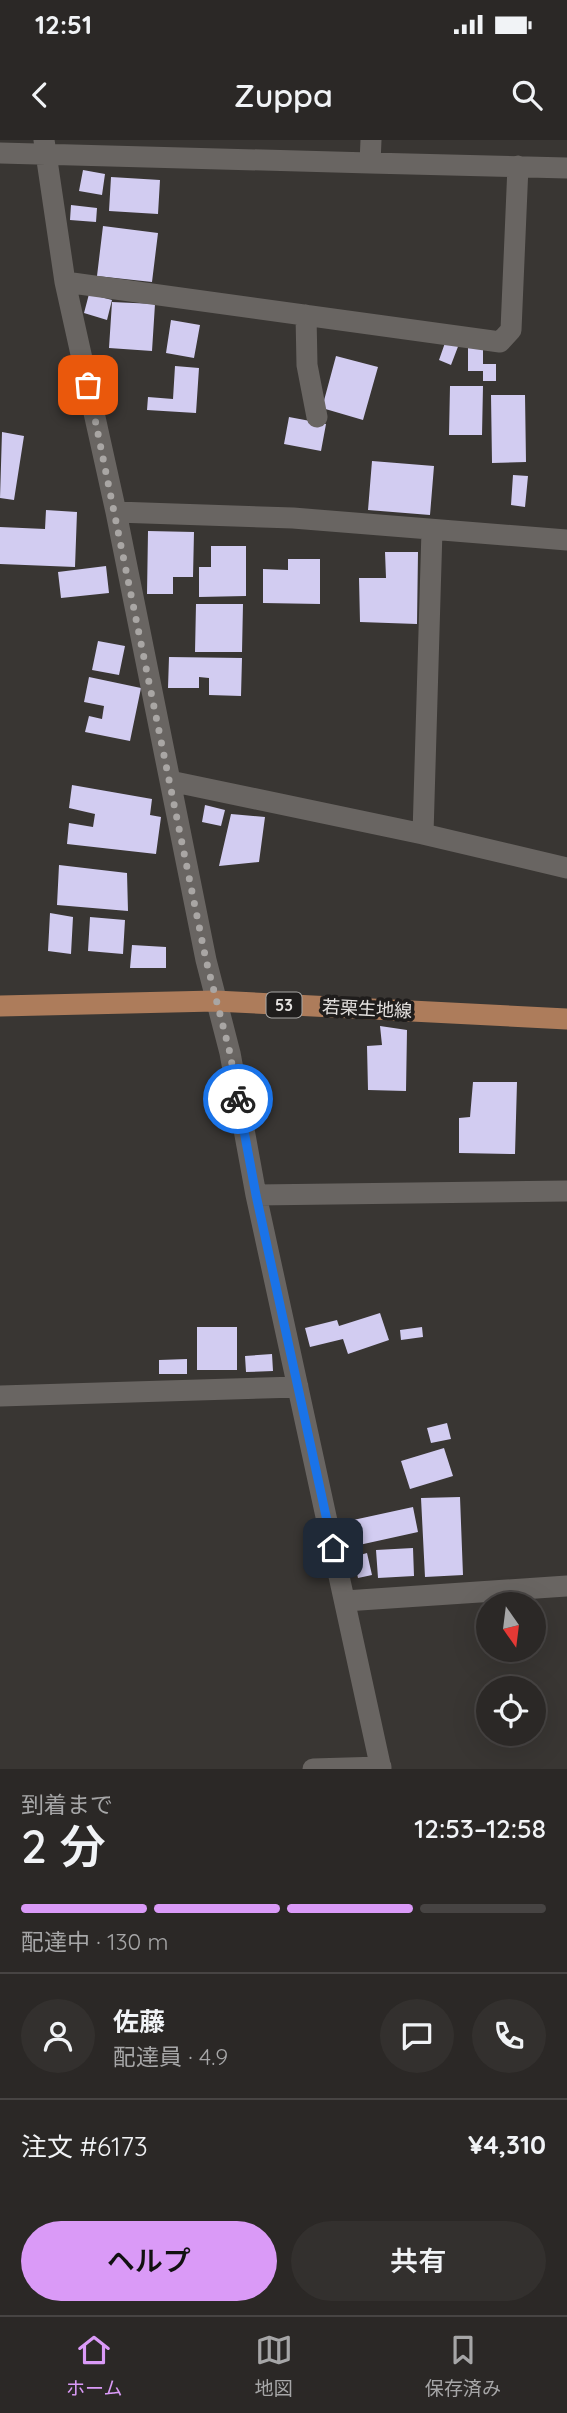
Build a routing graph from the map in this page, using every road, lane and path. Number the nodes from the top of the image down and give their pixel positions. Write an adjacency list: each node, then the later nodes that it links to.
1 (371, 140): 4 (street)
2 (45, 146): 3 (street); 4 (street); 7 (street)
3 (0, 153)
4 (370, 163): 5 (street)
5 (518, 166): 6 (street); 8 (street)
6 (567, 168)
7 (65, 282): 8 (street); 10 (street)
8 (306, 316): 9 (street)
9 (317, 417)
10 (116, 512): 11 (street); 13 (street)
11 (432, 530): 12 (street); 14 (street)
12 (567, 540)
13 (170, 780): 14 (street); 16 (street)
14 (423, 835): 15 (street)
15 (567, 867)
16 (215, 1001): 17 (main road, 若栗生地線 / 53); 18 (main road, 若栗生地線 / 53); 20 (street)
17 (0, 1006)
18 (567, 1019)
19 (567, 1191): 20 (street)
20 (256, 1195): 21 (street)
21 (298, 1387): 22 (street); 24 (street)
22 (0, 1396)
23 (567, 1586): 24 (street)
24 (345, 1601): 25 (street)
25 (381, 1768): 26 (street)
26 (313, 1769)

